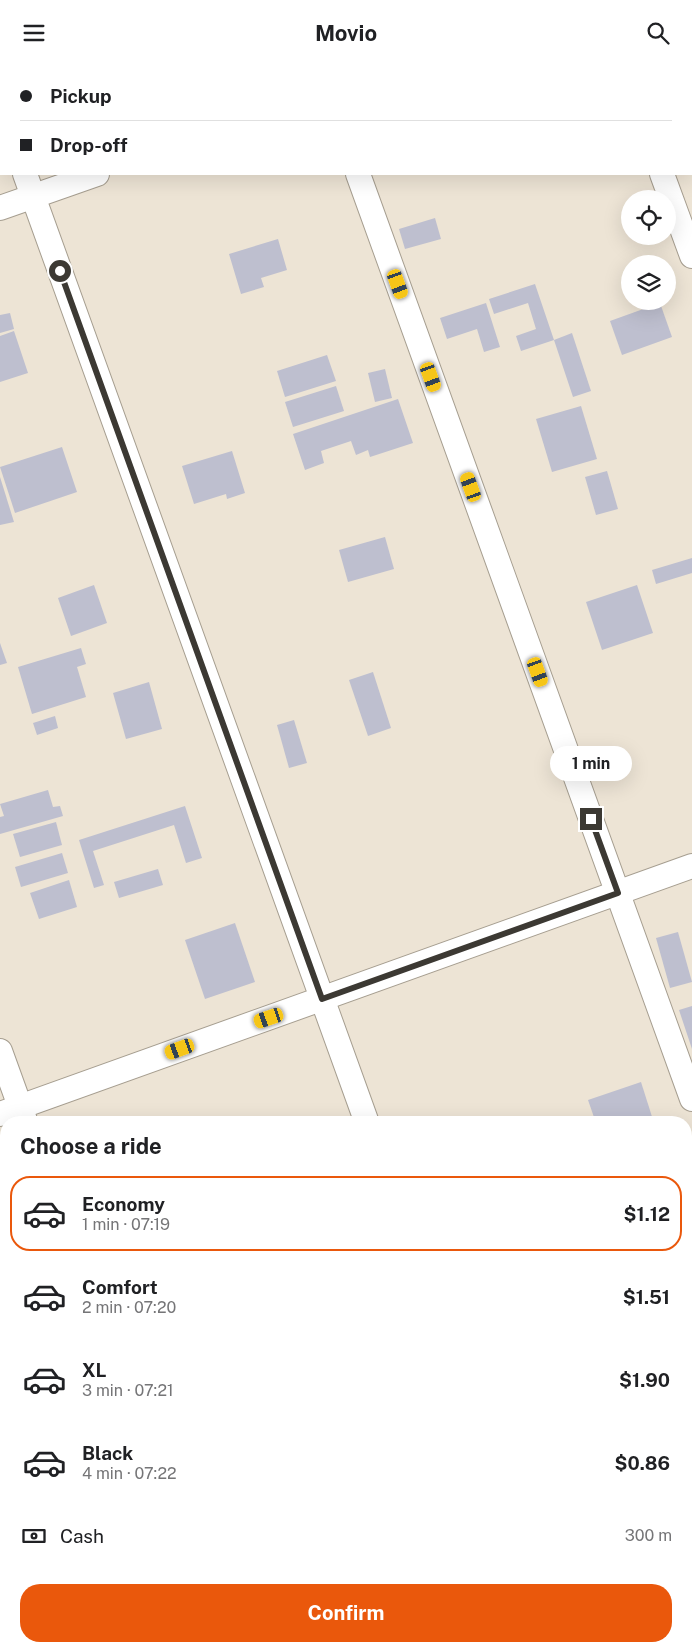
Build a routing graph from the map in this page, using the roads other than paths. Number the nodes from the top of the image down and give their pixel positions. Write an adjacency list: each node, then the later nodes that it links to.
1 (25, 175): 5 (street)
2 (94, 175): 5 (street)
3 (358, 175): 9 (street)
4 (662, 175): 7 (street)
5 (33, 196): 6 (street); 10 (street)
6 (0, 208)
7 (692, 256)
8 (692, 866): 9 (street)
9 (618, 893): 10 (street); 12 (street)
10 (322, 999): 13 (street); 14 (street)
11 (0, 1051): 13 (street)
12 (692, 1099)
13 (15, 1114)
14 (364, 1116)

